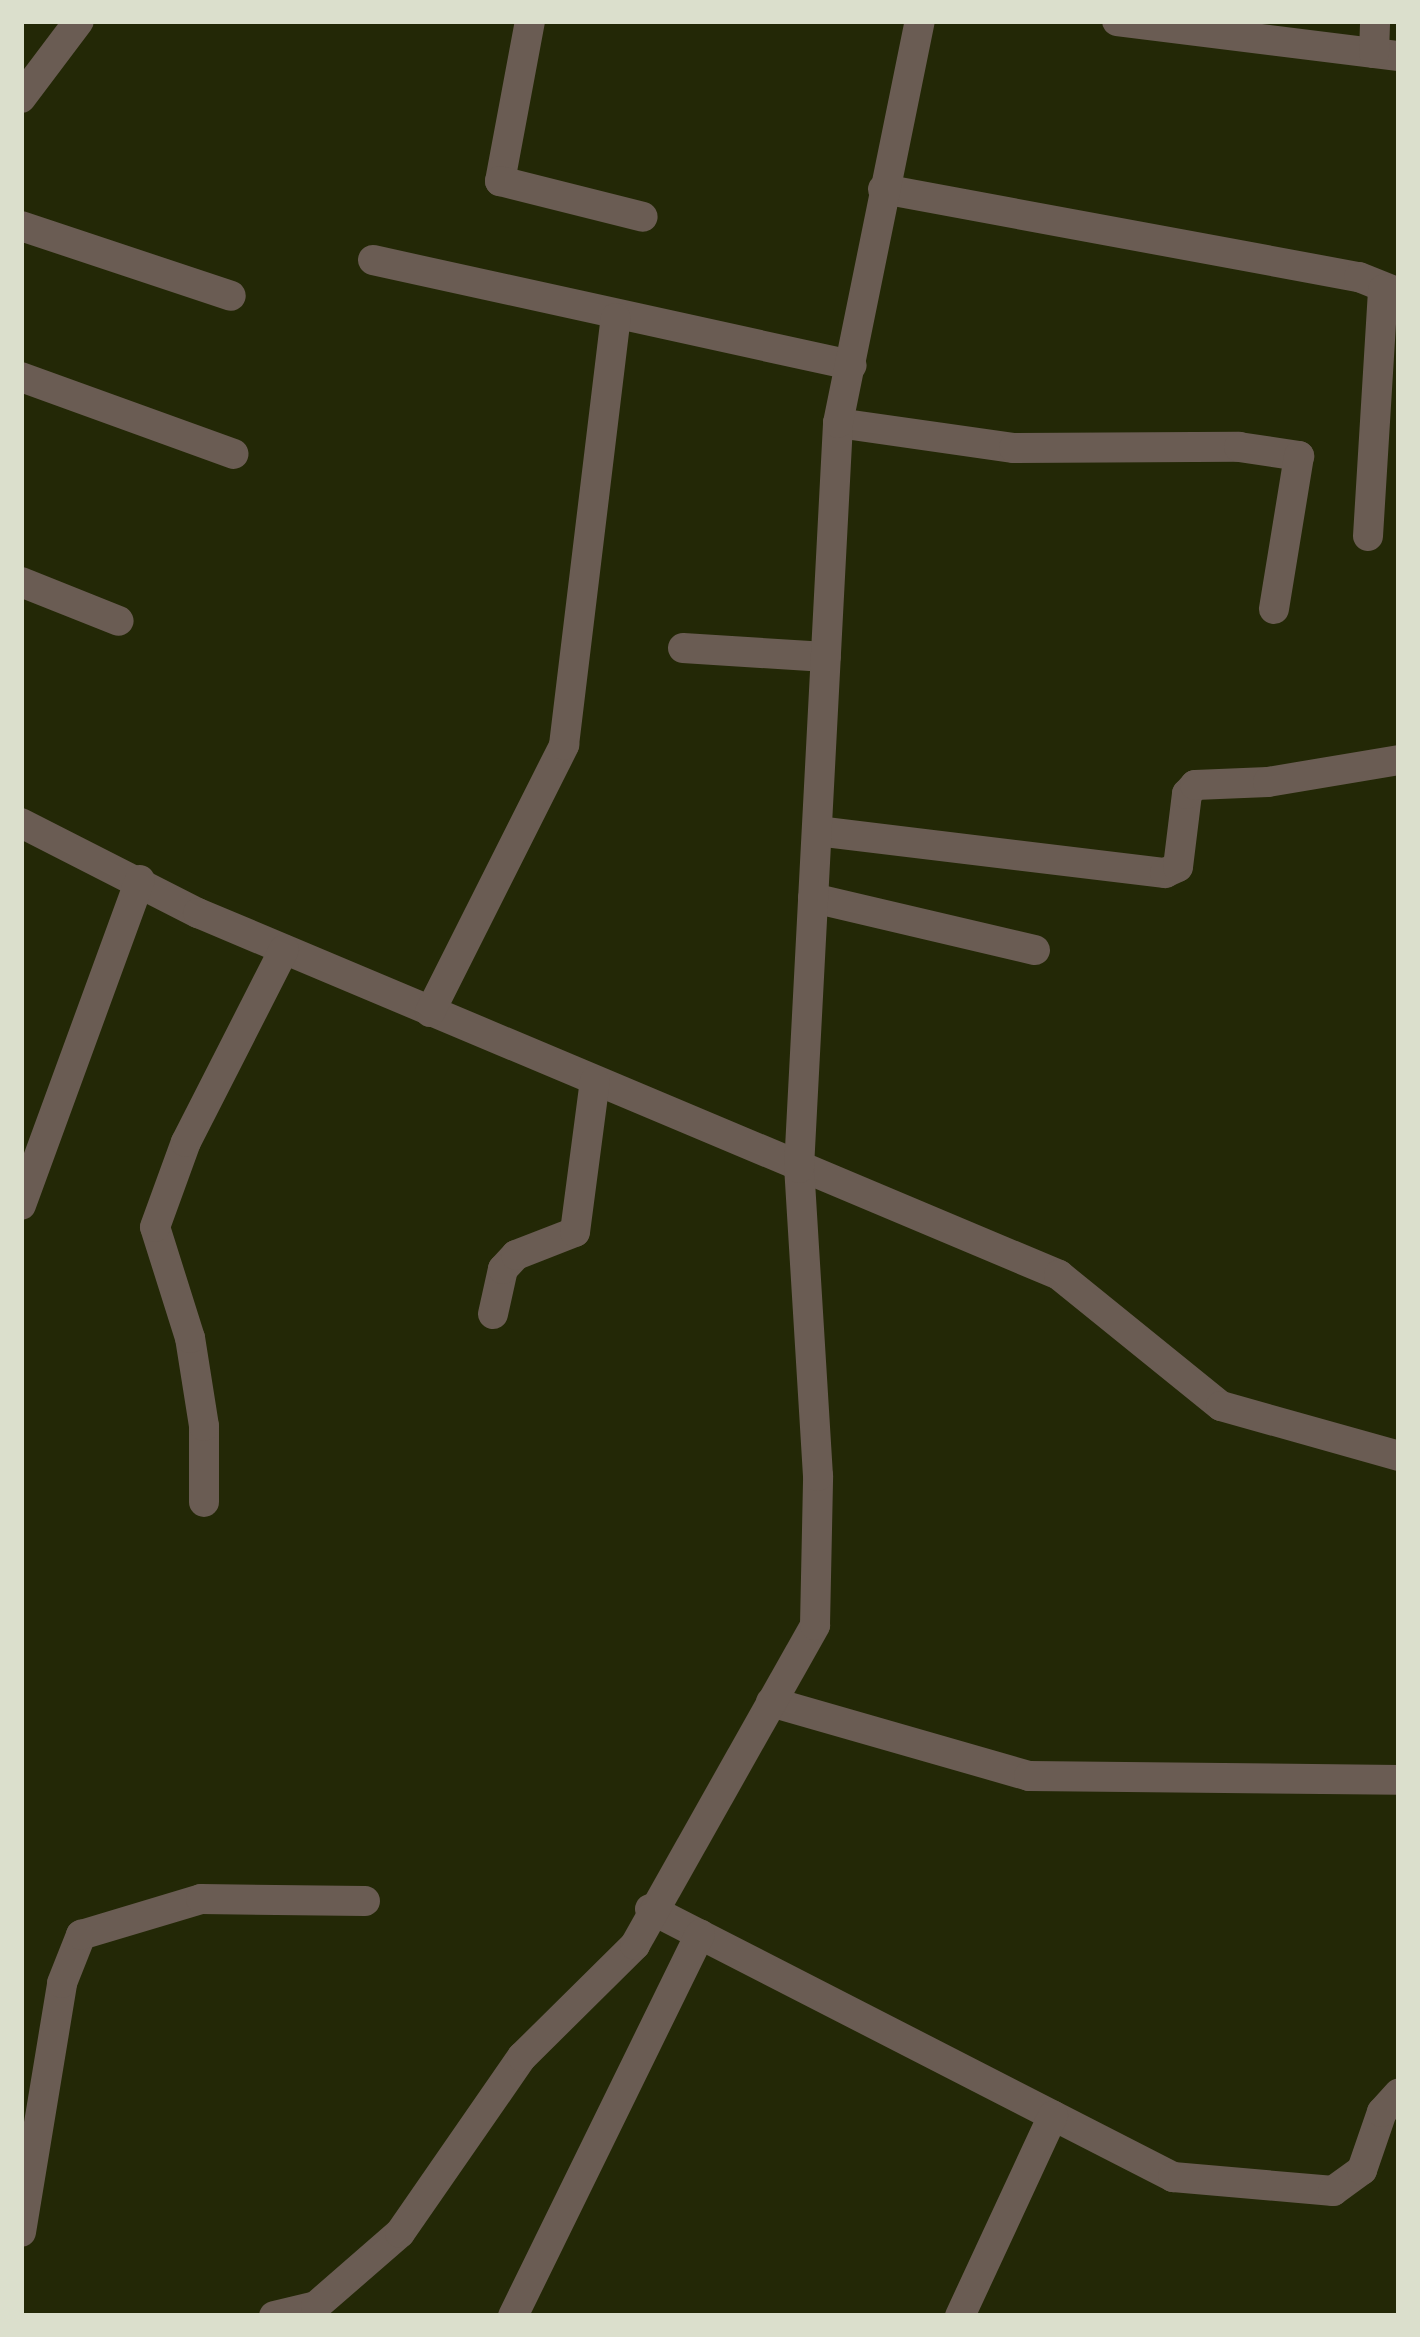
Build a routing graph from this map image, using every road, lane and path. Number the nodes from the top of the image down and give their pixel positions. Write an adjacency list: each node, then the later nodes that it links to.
1 (79, 21): 8 (street)
2 (530, 21): 10 (street)
3 (920, 21): 9 (street)
4 (1118, 21): 6 (street)
5 (1375, 21): 7 (street)
6 (1189, 25): 7 (street)
7 (1387, 54)
8 (21, 98)
9 (883, 189): 13 (street); 16 (street)
10 (643, 217)
11 (21, 226): 14 (street)
12 (374, 260): 15 (street)
13 (1391, 291): 20 (street)
14 (231, 296)
15 (616, 318): 16 (street); 33 (street)
16 (852, 365): 18 (street)
17 (21, 376): 19 (street)
18 (838, 423): 22 (street); 25 (street)
19 (234, 454)
20 (1368, 536)
21 (21, 582): 23 (street)
22 (1274, 609)
23 (118, 622)
24 (683, 648): 25 (street)
25 (826, 657): 28 (street)
26 (1399, 760): 28 (street)
27 (21, 823): 29 (street)
28 (817, 831): 30 (street)
29 (140, 880): 31 (street); 36 (street)
30 (813, 898): 32 (street); 35 (street)
31 (284, 950): 33 (street); 39 (street)
32 (1035, 950)
33 (430, 1012): 34 (street)
34 (595, 1081): 35 (street); 37 (street)
35 (799, 1168): 38 (street); 40 (street)
36 (21, 1204)
37 (493, 1314)
38 (1399, 1456)
39 (204, 1502)
40 (771, 1702): 41 (street); 43 (street)
41 (1399, 1780)
42 (364, 1901): 47 (street)
43 (650, 1909): 44 (street); 48 (street)
44 (700, 1934): 46 (street); 49 (street)
45 (1399, 2093): 46 (street)
46 (1053, 2116): 50 (street)
47 (21, 2232)
48 (274, 2316)
49 (513, 2316)
50 (960, 2316)

